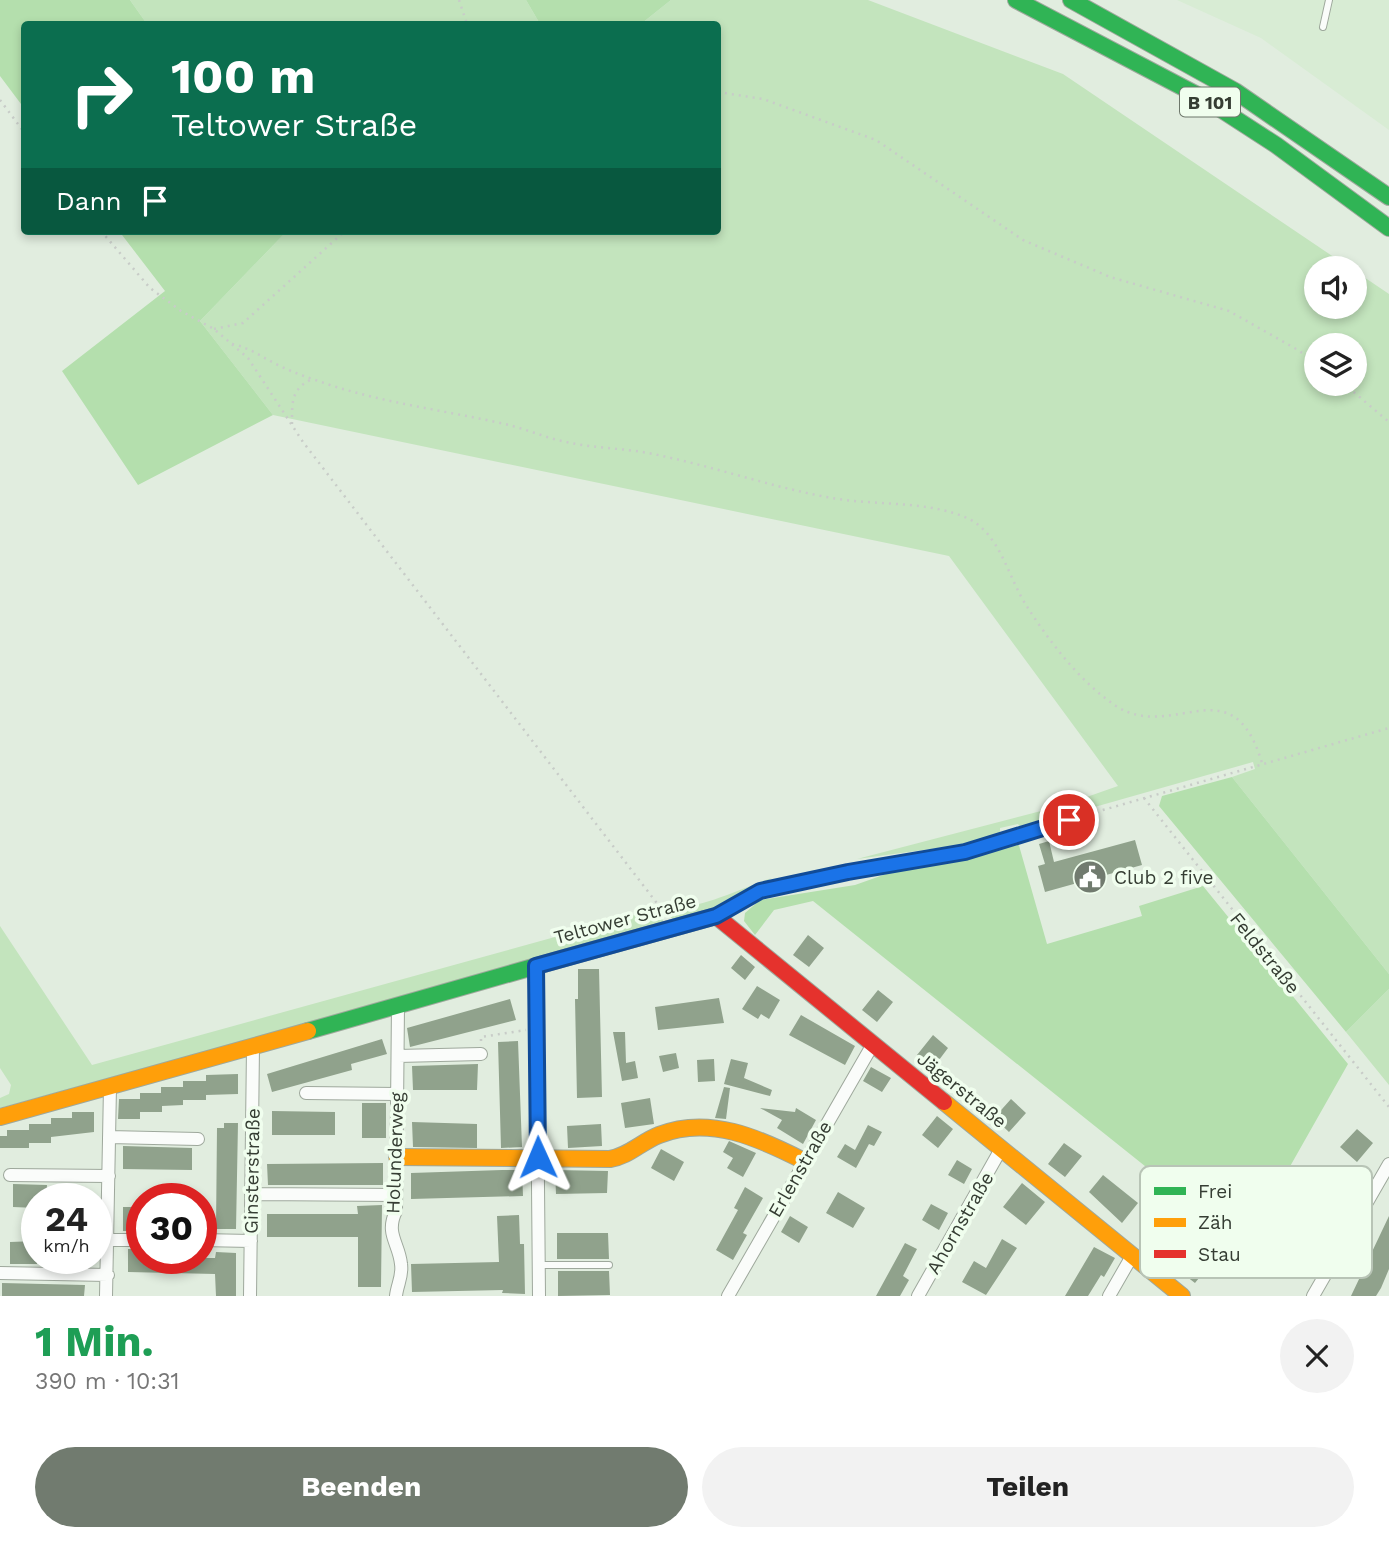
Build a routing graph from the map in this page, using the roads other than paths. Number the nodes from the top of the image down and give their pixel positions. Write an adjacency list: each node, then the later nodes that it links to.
1 (1016, 0): 6 (main road, B 101)
2 (1071, 0): 5 (main road, B 101)
3 (1329, 0): 4 (lane)
4 (1323, 27)
5 (1389, 197)
6 (1389, 228)
7 (1087, 815): 8 (lane, Teltower Straße)
8 (716, 916): 9 (main road, Teltower Straße); 11 (main road, Jägerstraße)
9 (536, 966): 10 (main road, Teltower Straße); 23 (street)
10 (398, 1006): 12 (main road, Teltower Straße); 14 (street, Holunderweg)
11 (873, 1044): 21 (main road, Jägerstraße); 24 (street, Erlenstraße)
12 (253, 1047): 15 (main road, Teltower Straße); 29 (street, Ginsterstraße)
13 (481, 1054): 14 (street)
14 (398, 1056): 17 (street, Holunderweg)
15 (110, 1087): 18 (main road, Teltower Straße); 19 (street)
16 (306, 1093): 17 (street)
17 (397, 1094): 22 (street, Holunderweg)
18 (0, 1116)
19 (109, 1137): 20 (street); 27 (street)
20 (198, 1139)
21 (1001, 1149): 34 (main road, Jägerstraße); 47 (street, Ahornstraße)
22 (397, 1157): 23 (main road); 31 (street, Holunderweg)
23 (538, 1157): 24 (main road); 36 (street)
24 (804, 1161): 46 (street, Erlenstraße)
25 (1389, 1165): 30 (street)
26 (10, 1175): 27 (street)
27 (108, 1177): 28 (street)
28 (108, 1183)
29 (251, 1194): 31 (street); 33 (street, Ginsterstraße)
30 (1372, 1194)
31 (396, 1195): 44 (street, Holunderweg)
32 (217, 1240): 33 (street)
33 (251, 1241): 43 (street, Ginsterstraße)
34 (1132, 1256): 35 (main road, Jägerstraße); 48 (street)
35 (1140, 1262)
36 (539, 1265): 37 (lane); 45 (street)
37 (609, 1265)
38 (0, 1273): 39 (street)
39 (108, 1275): 42 (street)
40 (1160, 1278): 49 (main road, Jägerstraße)
41 (1323, 1278): 50 (street)
42 (106, 1296)
43 (250, 1296)
44 (396, 1296)
45 (540, 1296)
46 (728, 1296)
47 (918, 1296)
48 (1109, 1296)
49 (1182, 1296)
50 (1313, 1296)

